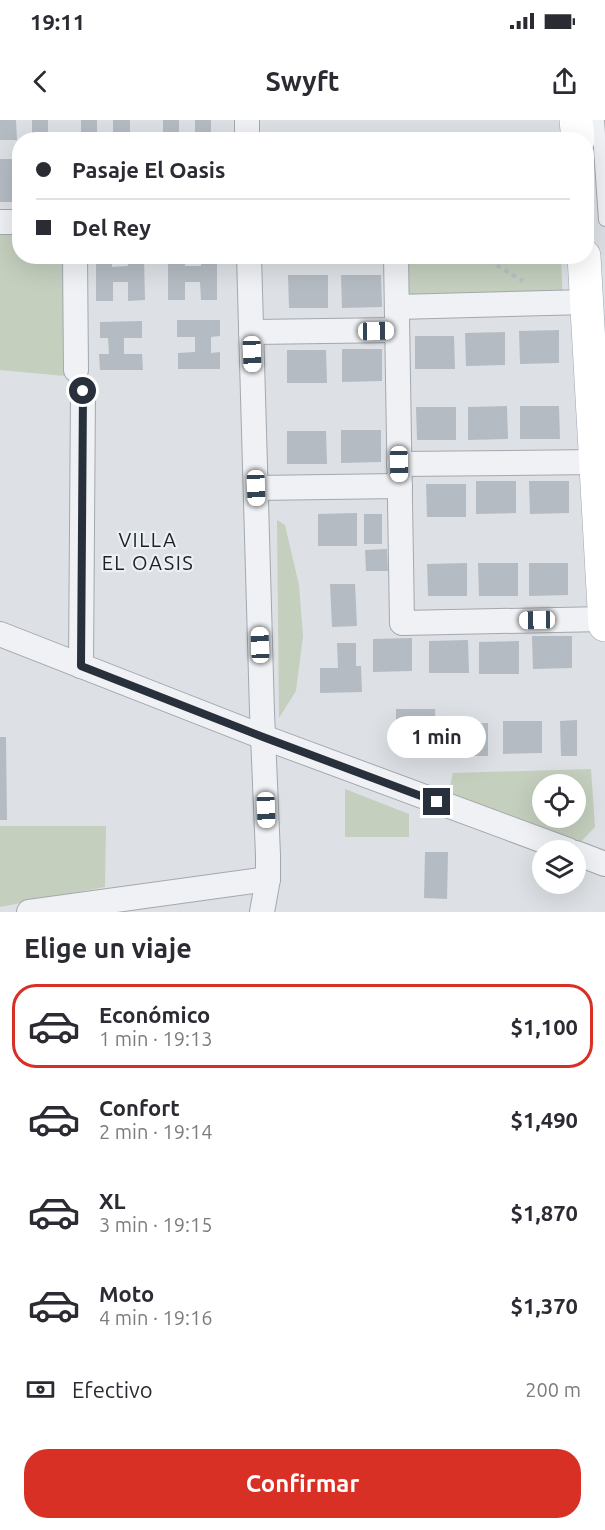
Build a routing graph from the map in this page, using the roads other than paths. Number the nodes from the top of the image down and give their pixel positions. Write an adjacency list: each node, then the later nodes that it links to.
1 (598, 120): 2 (lane)
2 (605, 220)
3 (75, 264): 16 (street)
4 (249, 264): 9 (street)
5 (402, 264): 8 (street)
6 (585, 264): 7 (main road)
7 (587, 302): 8 (street); 10 (main road)
8 (397, 319): 9 (street); 11 (street)
9 (251, 332): 12 (street)
10 (597, 462): 11 (street); 13 (main road)
11 (400, 475): 12 (street); 13 (street)
12 (256, 488): 17 (street)
13 (605, 619): 14 (main road)
14 (605, 625)
15 (0, 634): 16 (street)
16 (81, 666): 17 (street)
17 (263, 737): 18 (street); 21 (street)
18 (541, 840)
19 (586, 857): 20 (street)
20 (605, 864)
21 (267, 879): 22 (street); 23 (street)
22 (28, 912)
23 (262, 912)

